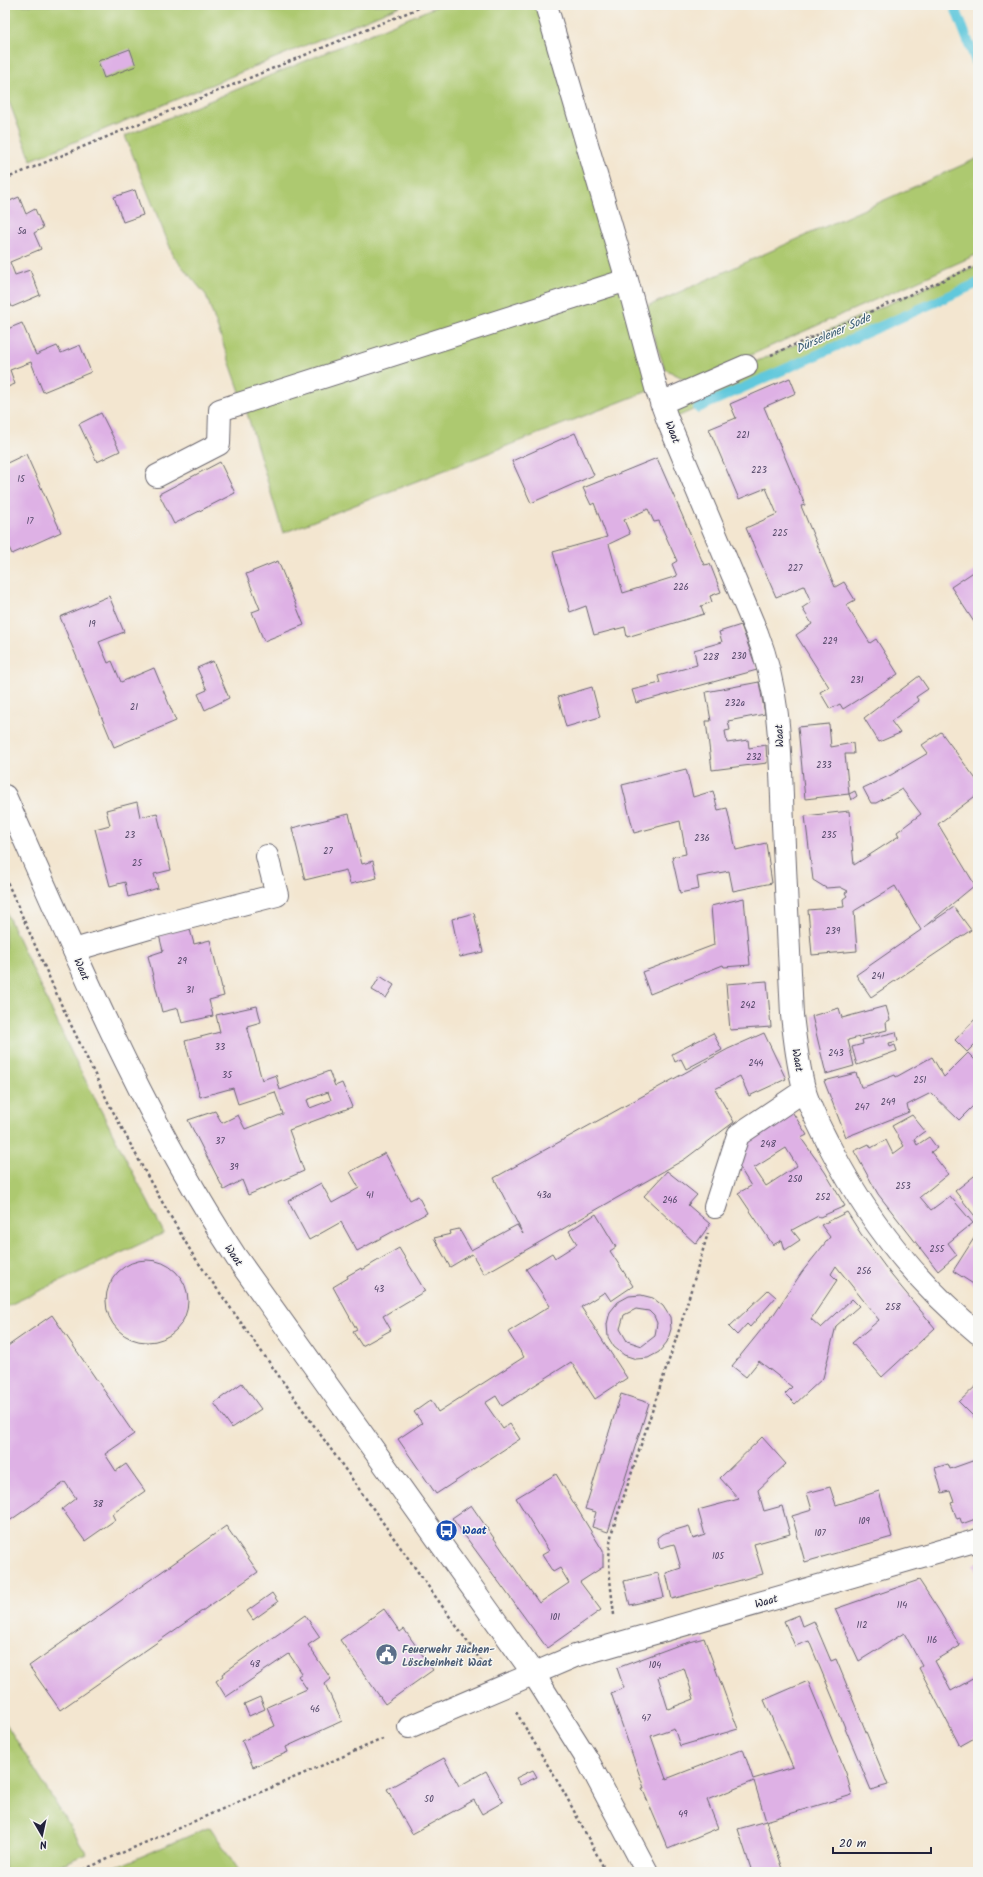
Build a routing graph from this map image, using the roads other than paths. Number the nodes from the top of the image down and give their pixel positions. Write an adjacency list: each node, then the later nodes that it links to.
1 (546, 5): 2 (street, Waat)
2 (627, 280): 4 (street, Waat); 5 (street)
3 (746, 366): 4 (street)
4 (661, 403): 9 (street, Waat)
5 (157, 476)
6 (5, 796): 8 (street, Waat)
7 (267, 856): 8 (street)
8 (74, 950): 13 (street, Waat)
9 (805, 1090): 10 (street); 11 (street, Waat)
10 (715, 1207)
11 (978, 1333)
12 (978, 1540): 13 (street, Waat)
13 (533, 1673): 14 (street, Waat); 15 (street, Waat)
14 (409, 1727)
15 (647, 1872)

